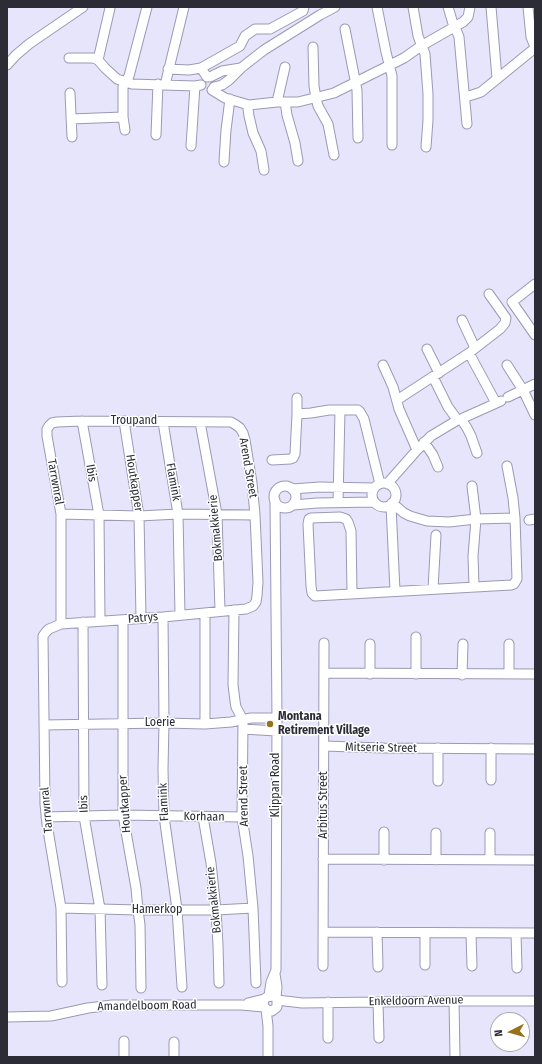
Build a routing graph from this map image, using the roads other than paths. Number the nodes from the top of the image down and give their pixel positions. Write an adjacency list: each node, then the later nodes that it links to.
1 (83, 7): 20 (street)
2 (147, 7): 28 (street)
3 (184, 7): 25 (street)
4 (304, 7): 22 (street)
5 (334, 7): 23 (street)
6 (377, 7): 21 (street)
7 (413, 7): 15 (street)
8 (448, 7): 13 (street)
9 (470, 7): 13 (street)
10 (491, 7): 26 (street)
11 (528, 7): 17 (street)
12 (110, 8): 19 (street)
13 (454, 27): 15 (street); 33 (street)
14 (345, 29): 29 (street)
15 (421, 46): 21 (street); 47 (street)
16 (313, 47): 34 (street)
17 (535, 47): 26 (street)
18 (69, 58): 19 (street)
19 (98, 60): 28 (street)
20 (7, 64)
21 (389, 66): 29 (street); 45 (street)
22 (201, 68): 25 (street); 27 (street)
23 (241, 68): 27 (street); 31 (street)
24 (285, 68): 36 (street)
25 (168, 69): 30 (street)
26 (497, 78): 33 (street)
27 (203, 81): 30 (street); 31 (street); 46 (street)
28 (126, 82): 30 (street); 38 (street)
29 (355, 83): 34 (street); 44 (street)
30 (161, 84): 42 (street)
31 (213, 88): 35 (street)
32 (70, 93): 39 (street)
33 (465, 97): 40 (street)
34 (316, 98): 36 (street); 48 (street)
35 (230, 99): 37 (street); 50 (street)
36 (281, 102): 37 (street); 49 (street)
37 (249, 105): 51 (street)
38 (123, 117): 39 (street); 41 (street)
39 (71, 119): 43 (street)
40 (467, 124)
41 (125, 130)
42 (156, 135)
43 (72, 137)
44 (358, 138)
45 (392, 145)
46 (191, 146)
47 (426, 147)
48 (334, 155)
49 (298, 161)
50 (224, 162)
51 (264, 170)
52 (535, 284): 55 (street)
53 (489, 294): 57 (street)
54 (462, 320): 57 (street)
55 (535, 335)
56 (427, 348): 60 (street)
57 (472, 351): 60 (street); 65 (street)
58 (383, 364): 64 (street)
59 (507, 365): 62 (street)
60 (436, 375): 64 (street); 69 (street)
61 (535, 384): 62 (street)
62 (523, 390): 65 (street); 68 (street)
63 (297, 398): 67 (street)
64 (397, 400): 77 (street)
65 (502, 400): 69 (street)
66 (340, 410): 67 (street); 82 (street); 84 (street)
67 (297, 414): 79 (street)
68 (535, 415)
69 (459, 420): 76 (street); 78 (street)
70 (82, 421): 71 (street, Troupand); 75 (street, Troupand); 96 (street, Ibis)
71 (124, 421): 72 (street, Troupand); 97 (street, Houtkapper)
72 (163, 422): 73 (street, Troupand); 93 (street, Flamink)
73 (200, 422): 74 (street, Troupand); 94 (street, Bokmakkierie)
74 (231, 422): 95 (street, Arend Street)
75 (47, 436): 92 (street, Tarrwnral)
76 (424, 442): 77 (street); 81 (street)
77 (417, 450): 82 (street)
78 (476, 453)
79 (272, 460)
80 (507, 466): 98 (street)
81 (438, 467)
82 (380, 485): 84 (street); 88 (street); 89 (street)
83 (472, 486): 99 (street)
84 (338, 487): 85 (street); 87 (street)
85 (292, 489): 86 (street); 90 (street)
86 (275, 500): 91 (street); 100 (street, Klippan Road)
87 (338, 502): 88 (street); 90 (street)
88 (374, 502): 89 (street)
89 (391, 504): 99 (street); 104 (street)
90 (293, 505): 91 (street)
91 (283, 507): 100 (street, Klippan Road)
92 (61, 514): 96 (street); 116 (street, Tarrwnral)
93 (178, 514): 94 (street); 97 (street); 110 (street, Flamink)
94 (217, 514): 95 (street); 108 (street, Bokmakkierie)
95 (255, 514): 106 (street, Arend Street)
96 (99, 515): 97 (street); 114 (street, Ibis)
97 (139, 516): 112 (street, Houtkapper)
98 (515, 518): 99 (street); 102 (street)
99 (476, 519): 102 (street)
100 (275, 525): 129 (street, Klippan Road)
101 (436, 536): 103 (street)
102 (474, 586): 103 (street)
103 (433, 589): 104 (street)
104 (395, 591): 105 (street)
105 (352, 594): 105 (street)
106 (246, 609): 107 (street, Patrys)
107 (234, 610): 108 (street, Patrys); 135 (street, Arend Street)
108 (220, 611): 109 (street, Patrys)
109 (205, 613): 110 (street, Patrys); 133 (street)
110 (180, 615): 111 (street, Patrys)
111 (163, 617): 112 (street, Patrys); 131 (street, Flamink)
112 (141, 618): 113 (street, Patrys)
113 (123, 620): 114 (street, Patrys); 130 (street, Houtkapper)
114 (100, 621): 115 (street, Patrys)
115 (83, 622): 116 (street, Patrys); 132 (street, Ibis)
116 (61, 624): 117 (street, Patrys)
117 (43, 636): 134 (street, Tarrwnral)
118 (416, 637): 125 (street)
119 (324, 643): 123 (street, Arbitus Street)
120 (370, 644): 124 (street)
121 (463, 644): 126 (street)
122 (509, 644): 127 (street)
123 (324, 673): 124 (street); 137 (street, Arbitus Street)
124 (370, 674): 125 (street)
125 (416, 674): 126 (street)
126 (462, 674): 127 (street)
127 (508, 674): 128 (street)
128 (535, 674)
129 (276, 718): 135 (street, Loerie); 136 (street, Klippan Road)
130 (123, 723): 131 (street, Loerie); 132 (street, Loerie); 143 (street, Houtkapper)
131 (164, 723): 133 (street, Loerie); 145 (street, Flamink)
132 (84, 724): 134 (street, Loerie); 144 (street, Ibis)
133 (205, 724): 135 (street, Loerie)
134 (44, 725): 146 (street, Tarrwnral)
135 (243, 725): 136 (street, Loerie); 148 (street, Arend Street)
136 (276, 731): 184 (street, Klippan Road)
137 (324, 746): 138 (street, Mitserie Street); 152 (street, Arbitus Street)
138 (438, 748): 139 (street, Mitserie Street); 142 (street)
139 (492, 748): 140 (street, Mitserie Street); 141 (street)
140 (535, 749)
141 (491, 780)
142 (438, 781)
143 (123, 815): 144 (street, Korhaan); 145 (street, Korhaan); 161 (street, Houtkapper)
144 (84, 816): 146 (street, Korhaan); 159 (street, Ibis)
145 (164, 816): 147 (street, Korhaan); 160 (street, Flamink)
146 (46, 817): 157 (street, Tarrwnral)
147 (203, 817): 148 (street, Korhaan); 162 (street, Bokmakkierie)
148 (242, 817): 158 (street, Arend Street)
149 (384, 832): 153 (street)
150 (436, 833): 154 (street)
151 (490, 833): 155 (street)
152 (323, 859): 153 (street); 163 (street, Arbitus Street)
153 (384, 860): 154 (street)
154 (436, 860): 155 (street)
155 (490, 860): 156 (street)
156 (535, 860)
157 (61, 908): 159 (street, Hamerkop); 174 (street, Tarrwnral)
158 (253, 908): 162 (street, Hamerkop); 176 (street, Arend Street)
159 (100, 909): 161 (street, Hamerkop); 177 (street, Ibis)
160 (177, 909): 161 (street, Hamerkop); 162 (street, Hamerkop); 178 (street, Flamink)
161 (138, 910): 179 (street, Houtkapper)
162 (216, 910): 175 (street, Bokmakkierie)
163 (323, 932): 164 (street); 170 (street, Arbitus Street)
164 (377, 932): 165 (street); 171 (street)
165 (425, 933): 166 (street); 169 (street)
166 (472, 933): 167 (street); 172 (street)
167 (516, 933): 168 (street); 173 (street)
168 (535, 933)
169 (425, 965)
170 (323, 966)
171 (378, 966)
172 (472, 966)
173 (517, 968)
174 (62, 982)
175 (219, 983)
176 (256, 983)
177 (102, 985)
178 (182, 987)
179 (141, 988)
180 (454, 1001): 181 (street, Enkeldoorn Avenue); 183 (street, Enkeldoorn Avenue); 193 (street)
181 (535, 1001)
182 (328, 1002): 183 (street, Enkeldoorn Avenue); 184 (street, Enkeldoorn Avenue); 186 (street)
183 (378, 1002): 187 (street)
184 (271, 1003): 185 (street, Amandelboom Road); 192 (street, Klippan Road)
185 (7, 1017)
186 (328, 1038)
187 (379, 1038)
188 (124, 1040): 190 (street)
189 (174, 1042): 191 (street)
190 (124, 1057)
191 (174, 1057)
192 (268, 1057)
193 (455, 1057)

